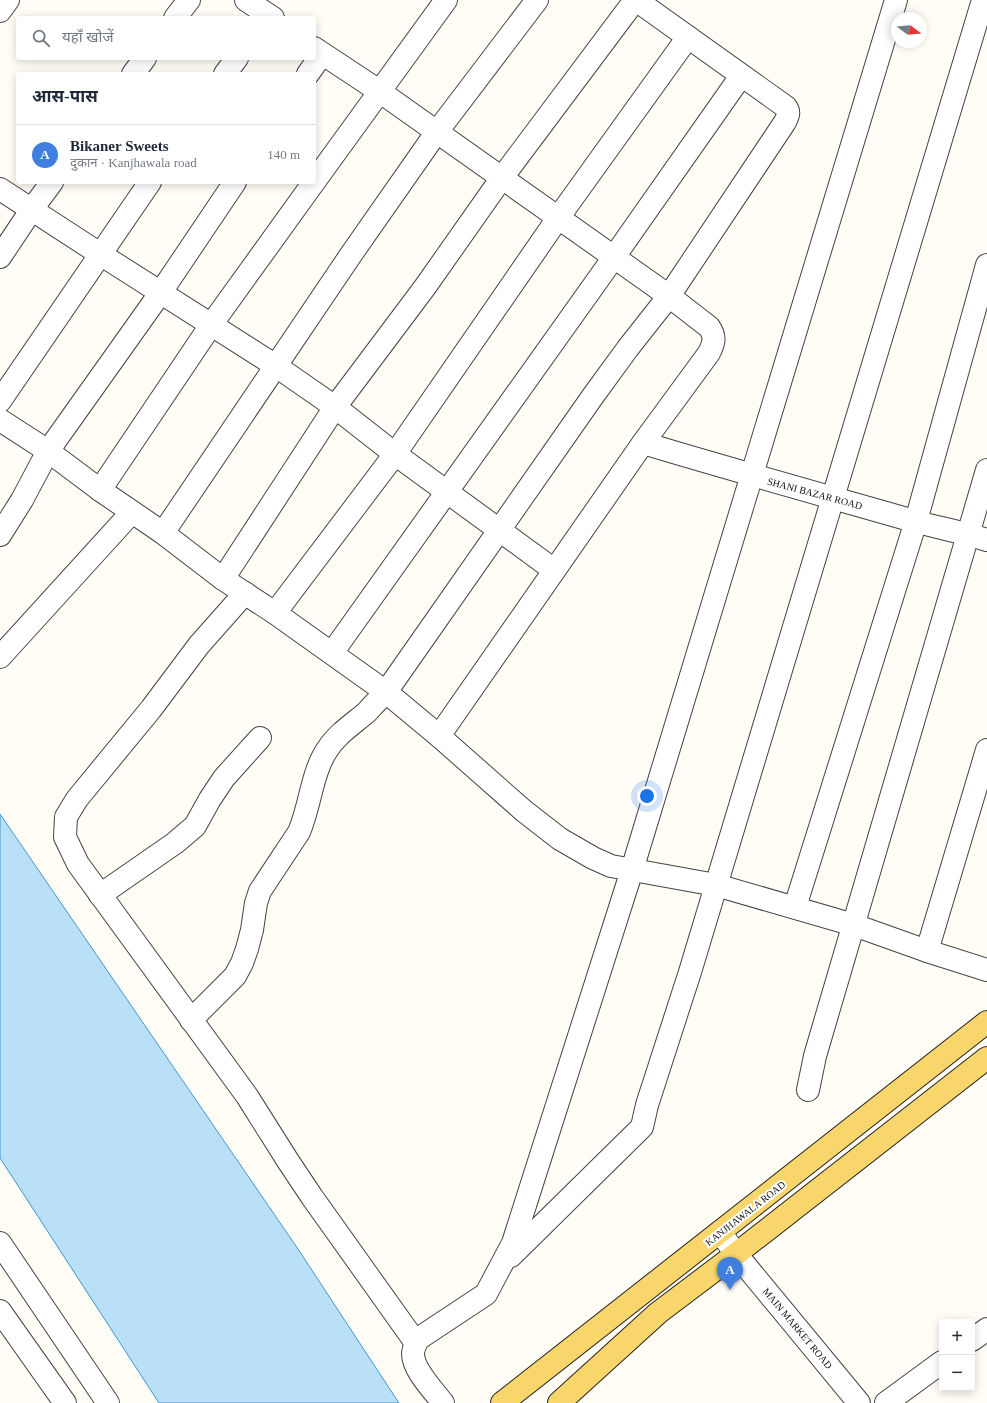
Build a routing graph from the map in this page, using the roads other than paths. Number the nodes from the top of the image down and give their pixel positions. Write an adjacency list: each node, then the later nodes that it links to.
1 (8, 0): 9 (street)
2 (189, 0): 11 (street)
3 (246, 0): 10 (street)
4 (446, 0): 21 (street)
5 (536, 0): 22 (street)
6 (636, 0): 12 (street); 23 (street)
7 (896, 0): 47 (street)
8 (983, 0): 50 (street)
9 (0, 11)
10 (270, 13)
11 (177, 16)
12 (688, 37): 20 (street); 31 (street)
13 (318, 51): 21 (street)
14 (144, 60): 17 (street)
15 (236, 60): 18 (street)
16 (314, 60): 19 (street)
17 (134, 72)
18 (227, 72)
19 (309, 72)
20 (741, 76): 34 (street); 37 (street)
21 (379, 91): 22 (street); 24 (street)
22 (436, 133): 23 (street); 39 (street)
23 (501, 178): 31 (street); 41 (street)
24 (316, 179)
25 (51, 184): 30 (street)
26 (149, 184): 32 (street)
27 (234, 184): 36 (street)
28 (313, 184): 38 (street)
29 (0, 189): 30 (street)
30 (32, 209): 32 (street); 33 (street)
31 (558, 218): 34 (street); 45 (street)
32 (100, 254): 36 (street); 40 (street)
33 (0, 257)
34 (614, 257): 37 (street); 49 (street)
35 (987, 265): 52 (street)
36 (161, 292): 38 (street); 44 (street)
37 (669, 296): 43 (street); 53 (street)
38 (211, 325): 39 (street); 48 (street)
39 (276, 366): 41 (street); 54 (street)
40 (0, 401)
41 (335, 407): 45 (street); 58 (street)
42 (0, 420): 44 (street)
43 (643, 442): 47 (street, SHANI BAZAR ROAD); 57 (street)
44 (48, 450): 48 (street); 55 (street)
45 (395, 454): 49 (street); 60 (street)
46 (987, 470): 56 (street)
47 (752, 476): 50 (street, SHANI BAZAR ROAD); 67 (street)
48 (100, 490): 51 (street)
49 (447, 491): 53 (street); 61 (street)
50 (832, 497): 52 (street, SHANI BAZAR ROAD); 68 (street)
51 (132, 512): 54 (street); 62 (street)
52 (916, 521): 56 (street, SHANI BAZAR ROAD); 70 (street)
53 (500, 530): 57 (street); 63 (street)
54 (163, 533): 58 (street)
55 (0, 535)
56 (977, 537): 71 (street)
57 (554, 570): 64 (street)
58 (223, 579): 59 (street)
59 (245, 593): 60 (street); 69 (street)
60 (275, 613): 61 (street)
61 (332, 653): 63 (street)
62 (0, 657)
63 (386, 692): 64 (street); 74 (street)
64 (439, 736): 67 (street)
65 (260, 738): 69 (street)
66 (987, 750): 72 (street)
67 (632, 870): 68 (street); 81 (street)
68 (716, 885): 70 (street); 81 (street)
69 (100, 894): 74 (street)
70 (795, 908): 71 (street)
71 (854, 924): 72 (street); 77 (street)
72 (927, 951): 73 (street)
73 (987, 970)
74 (191, 1020): 85 (street)
75 (987, 1022): 78 (main road, KANJHAWALA ROAD)
76 (987, 1058): 80 (main road)
77 (808, 1090)
78 (720, 1232): 80 (street, MAIN MARKET ROAD); 90 (main road, KANJHAWALA ROAD)
79 (0, 1244): 88 (street)
80 (736, 1254): 91 (main road); 92 (street, MAIN MARKET ROAD)
81 (502, 1265): 85 (street)
82 (0, 1311): 87 (street)
83 (987, 1329): 84 (street)
84 (975, 1338)
85 (416, 1343): 89 (street)
86 (939, 1364): 93 (street)
87 (65, 1403)
88 (108, 1403)
89 (443, 1403)
90 (502, 1403)
91 (559, 1403)
92 (859, 1403)
93 (886, 1403)

